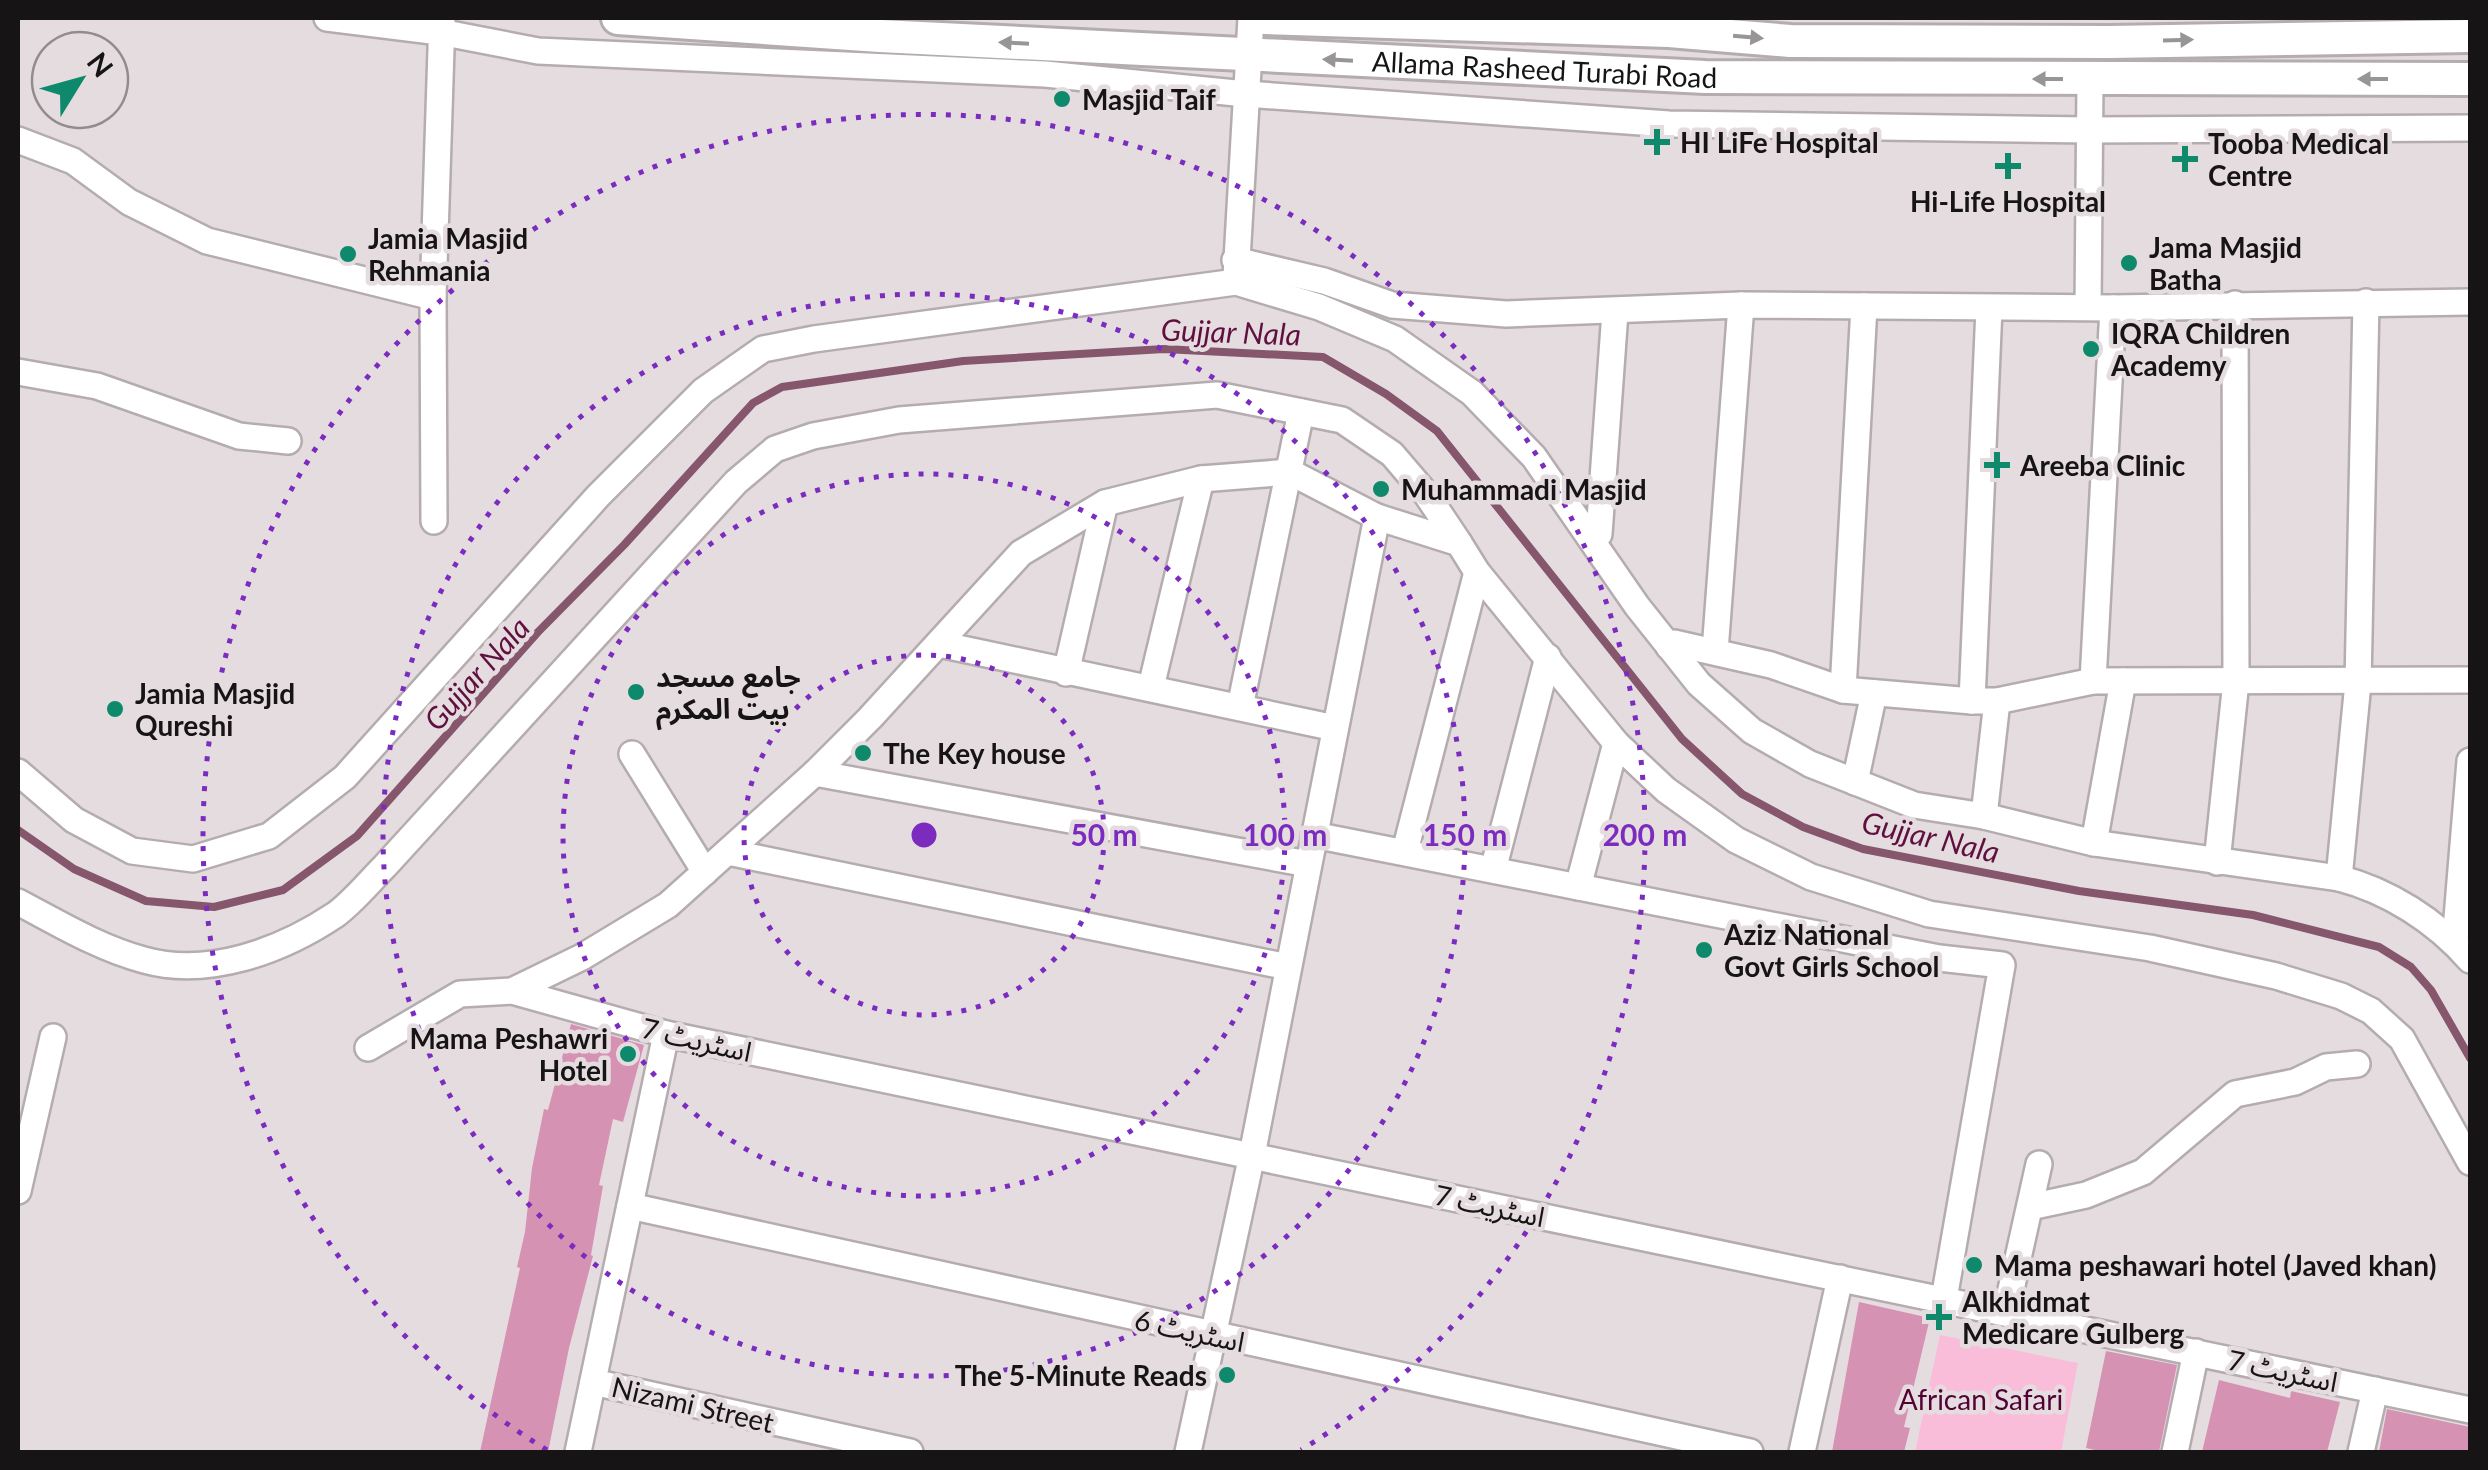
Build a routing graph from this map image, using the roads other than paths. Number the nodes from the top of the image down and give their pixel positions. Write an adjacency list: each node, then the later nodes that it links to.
1 (327, 18): 5 (street)
2 (618, 18): 9 (main road, Allama Rasheed Turabi Road, one-way to 2)
3 (1251, 18): 9 (street)
4 (1266, 18): 6 (main road, Allama Rasheed Turabi Road, one-way to 6)
5 (441, 25): 12 (street); 18 (street)
6 (1790, 29): 7 (main road, Allama Rasheed Turabi Road)
7 (2022, 29): 8 (main road, Allama Rasheed Turabi Road, one-way to 8)
8 (2470, 36)
9 (1248, 56): 11 (main road, Allama Rasheed Turabi Road, one-way to 9); 12 (street)
10 (2470, 79): 11 (main road, Allama Rasheed Turabi Road, one-way to 11)
11 (2090, 80): 14 (street)
12 (1246, 94): 14 (street); 16 (street)
13 (2470, 128): 14 (street)
14 (2089, 130): 26 (street)
15 (18, 140): 18 (street)
16 (1236, 271): 17 (street); 24 (street); 58 (street)
17 (1324, 281): 24 (street); 27 (street)
18 (433, 297): 35 (street)
19 (2366, 302): 20 (street); 21 (street); 48 (street)
20 (2470, 302)
21 (2235, 304): 26 (street); 44 (street)
22 (1741, 305): 23 (street); 27 (street); 41 (street)
23 (1864, 306): 25 (street); 50 (street)
24 (1320, 307): 36 (street)
25 (1989, 308): 26 (street); 52 (street)
26 (2101, 308): 47 (street)
27 (1615, 312): 36 (street)
28 (18, 372): 30 (street)
29 (1300, 412): 31 (street); 37 (street); 72 (street)
30 (288, 441)
31 (1290, 472): 32 (street, اسٹریٹ 7); 34 (street); 53 (street)
32 (1201, 478): 33 (street, اسٹریٹ 7); 49 (street)
33 (1104, 503): 39 (street, اسٹریٹ 7); 43 (street)
34 (1377, 517): 37 (street); 54 (street)
35 (434, 521)
36 (1591, 538): 40 (street)
37 (1459, 543): 38 (street)
38 (1477, 572): 42 (street); 64 (street)
39 (938, 644): 43 (street); 59 (street, اسٹریٹ 7)
40 (1669, 647): 41 (street); 60 (street)
41 (1715, 651): 50 (street)
42 (1548, 657): 55 (street); 68 (street)
43 (1066, 673): 49 (street)
44 (2236, 680): 46 (street); 48 (street); 66 (street)
45 (2470, 680): 48 (street)
46 (2123, 681): 47 (street); 63 (street)
47 (2093, 682): 52 (street)
48 (2358, 682): 70 (street)
49 (1151, 687): 53 (street)
50 (1842, 690): 51 (street)
51 (1874, 693): 52 (street); 60 (street)
52 (1984, 701): 61 (street)
53 (1240, 707): 54 (street)
54 (1335, 728): 62 (street)
55 (1616, 743): 71 (street); 82 (street)
56 (632, 754): 69 (street)
57 (2470, 761): 73 (street)
58 (18, 772)
59 (815, 773): 65 (street, اسٹریٹ 7); 67 (street)
60 (1855, 782): 61 (street)
61 (1984, 816): 63 (street)
62 (1314, 835): 64 (street); 67 (street)
63 (2094, 843): 66 (street)
64 (1406, 851): 68 (street)
65 (728, 852): 69 (street, اسٹریٹ 7); 74 (street)
66 (2217, 862): 70 (street)
67 (1308, 864): 74 (street)
68 (1493, 870): 71 (street)
69 (705, 872): 75 (street, اسٹریٹ 7)
70 (2339, 878): 73 (street)
71 (1578, 887): 88 (street)
72 (18, 902)
73 (2463, 951)
74 (1288, 967): 81 (street)
75 (512, 990): 76 (street, اسٹریٹ 7); 78 (street, اسٹریٹ 7)
76 (666, 1034): 81 (street, اسٹریٹ 7); 85 (street)
77 (53, 1038): 80 (street)
78 (368, 1048)
79 (2357, 1064): 86 (street)
80 (23, 1133): 84 (street)
81 (1252, 1154): 87 (street, اسٹریٹ 7); 90 (street)
82 (2470, 1162)
83 (2039, 1164): 86 (street)
84 (18, 1190)
85 (630, 1206): 90 (street, اسٹریٹ 6); 92 (street)
86 (2030, 1207): 89 (street)
87 (1840, 1278): 88 (street, اسٹریٹ 7); 99 (street)
88 (1944, 1300): 89 (street, اسٹریٹ 7)
89 (2006, 1312): 91 (street, اسٹریٹ 7)
90 (1213, 1335): 97 (street); 98 (street, اسٹریٹ 6)
91 (2196, 1352): 93 (street, اسٹریٹ 7); 100 (street)
92 (592, 1382): 95 (street); 96 (street, Nizami Street)
93 (2374, 1390): 94 (street, اسٹریٹ 7); 101 (street)
94 (2470, 1410)
95 (578, 1452)
96 (910, 1452)
97 (1188, 1452)
98 (1750, 1452)
99 (1802, 1452)
100 (2175, 1452)
101 (2361, 1452)

